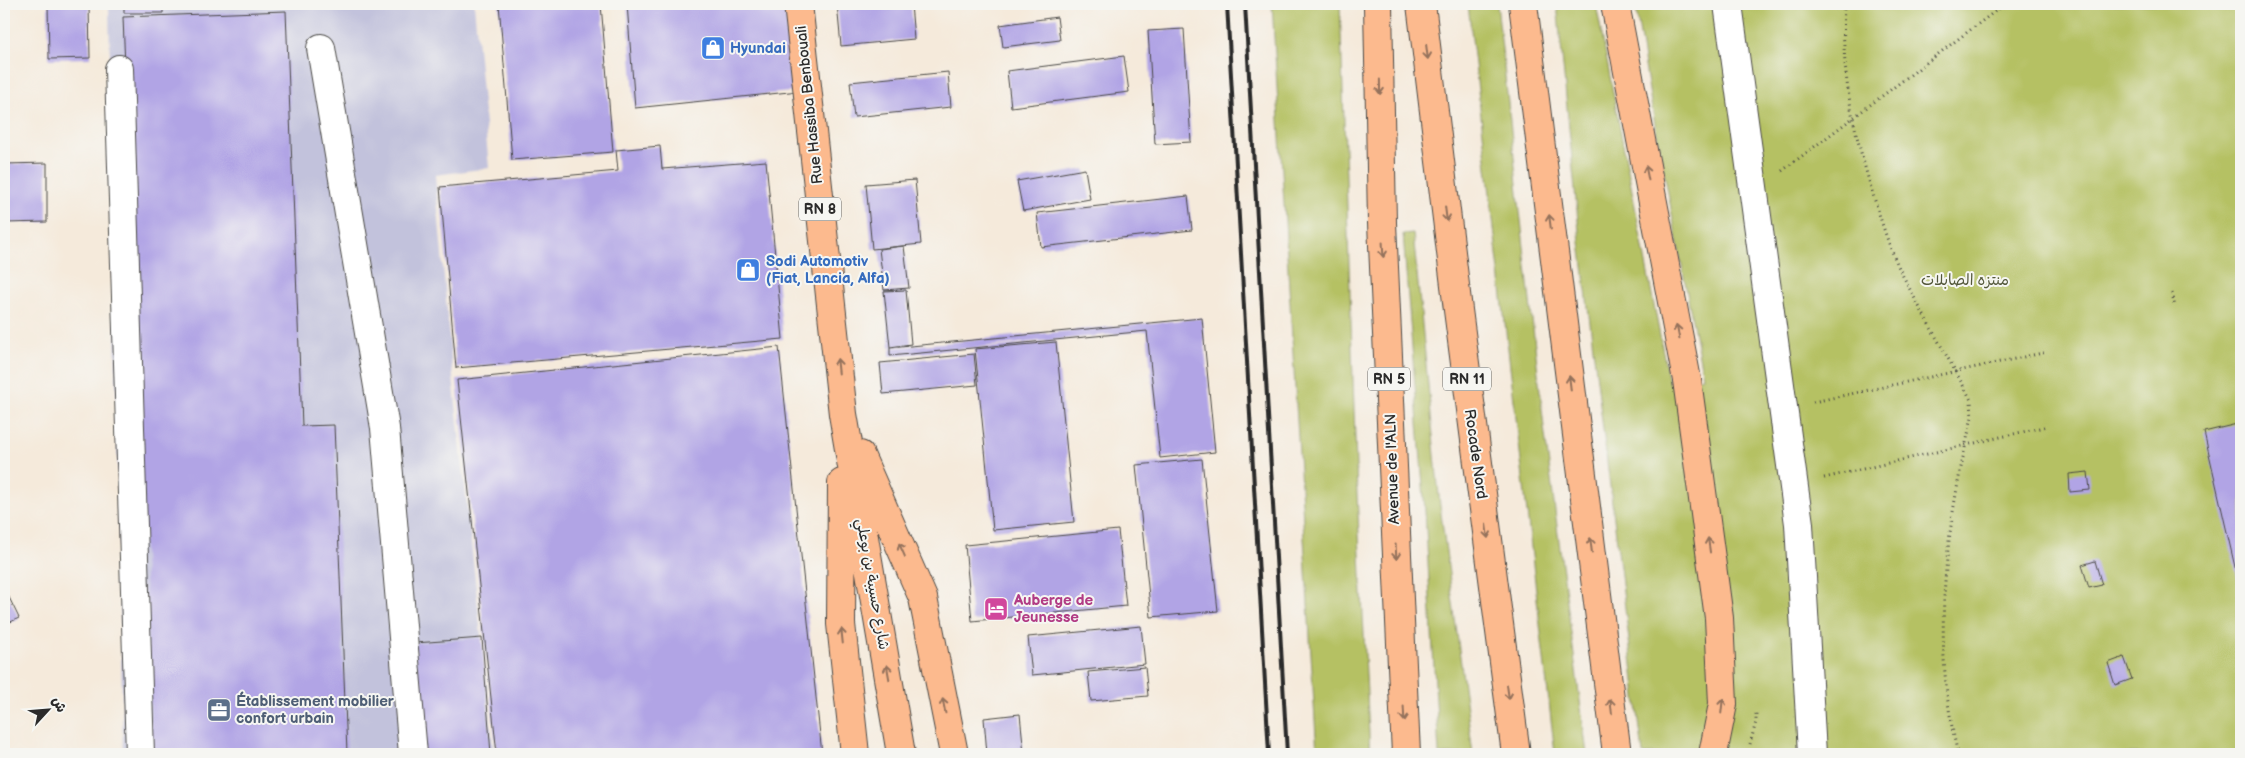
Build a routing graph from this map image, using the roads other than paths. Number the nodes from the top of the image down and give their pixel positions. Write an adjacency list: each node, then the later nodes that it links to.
1 (798, 4): 9 (main road, Rue Hassiba Benbouali / RN 8, one-way to 1)
2 (1378, 4): 15 (main road, Avenue de l'ALN / RN 5, one-way to 15)
3 (1422, 4): 16 (main road, Rocade Nord / RN 11, one-way to 16)
4 (1523, 4): 17 (main road, one-way to 4)
5 (1615, 4): 18 (main road, one-way to 5)
6 (1728, 4): 19 (lane)
7 (321, 48): 11 (lane)
8 (119, 69): 10 (lane)
9 (843, 414): 12 (main road, one-way to 9); 13 (main road, شارع حسيبة بن بوعلي / RN 8, one-way to 9); 14 (main road, one-way to 9)
10 (140, 754)
11 (412, 754)
12 (855, 754)
13 (901, 754)
14 (954, 754)
15 (1406, 754)
16 (1516, 754)
17 (1617, 754)
18 (1713, 754)
19 (1812, 754)

